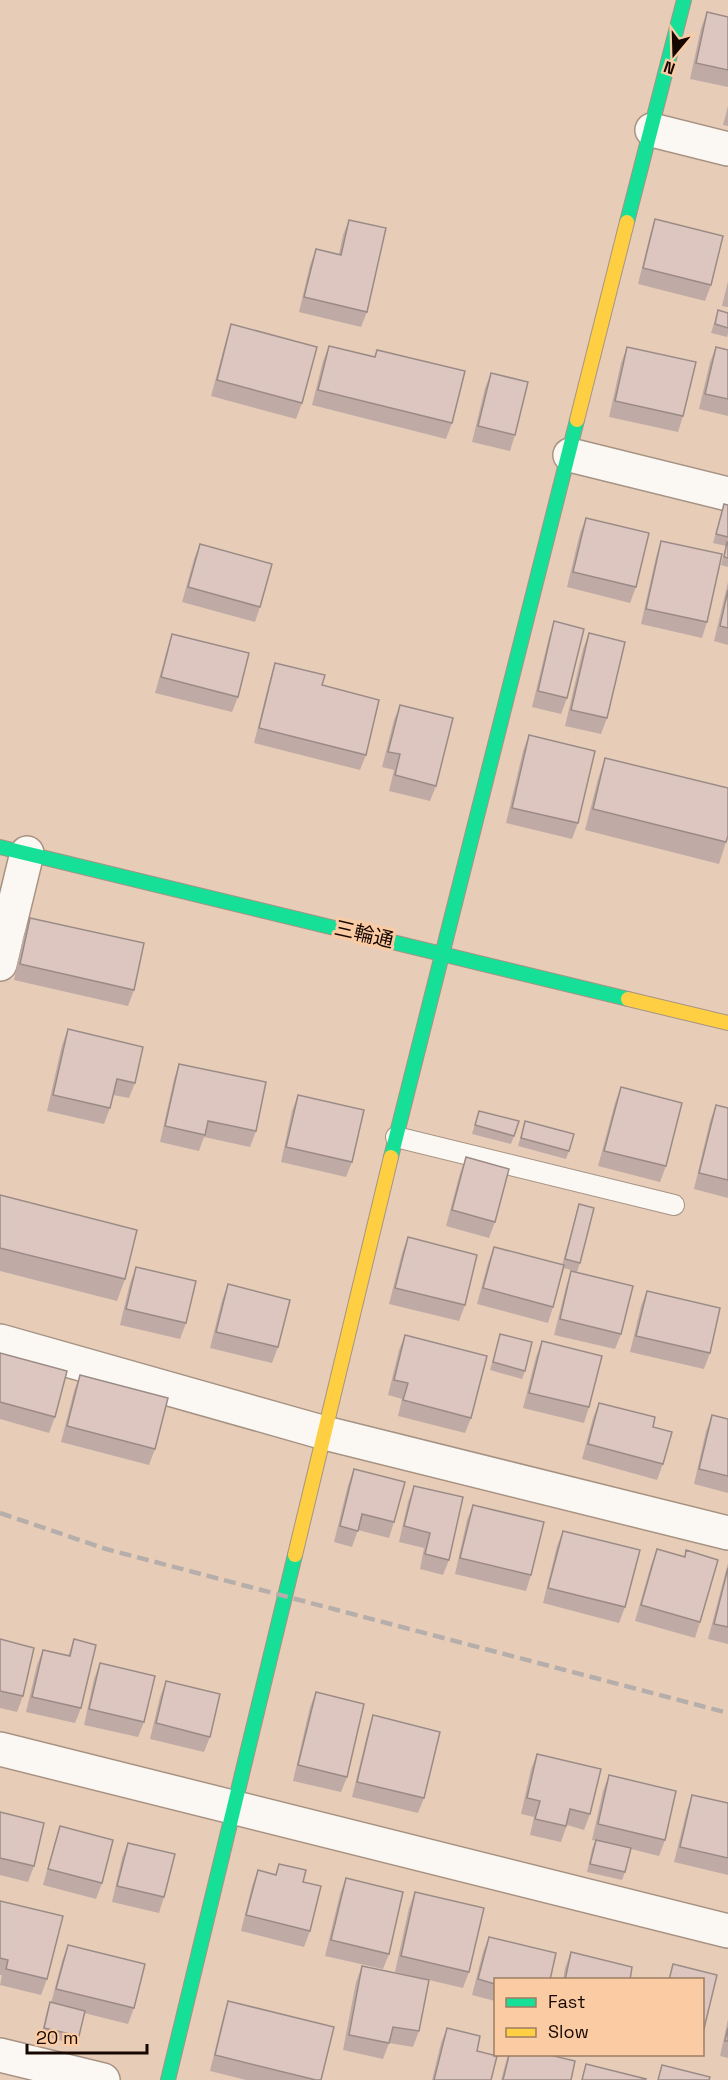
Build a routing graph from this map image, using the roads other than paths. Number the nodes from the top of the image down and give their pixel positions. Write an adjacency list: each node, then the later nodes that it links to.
1 (684, 0): 2 (street)
2 (652, 130): 3 (street); 4 (street)
3 (728, 149)
4 (570, 455): 5 (street); 7 (street)
5 (728, 494)
6 (14, 850): 7 (street, 三輪通); 8 (street)
7 (441, 952): 9 (street, 三輪通); 10 (street)
8 (0, 964)
9 (728, 1023)
10 (396, 1137): 11 (lane); 13 (street)
11 (674, 1205)
12 (0, 1341): 13 (street)
13 (325, 1433): 14 (street); 16 (street)
14 (728, 1533)
15 (0, 1749): 16 (street)
16 (234, 1808): 17 (street); 20 (street)
17 (728, 1930)
18 (0, 2055): 19 (street)
19 (104, 2080)
20 (168, 2080)

